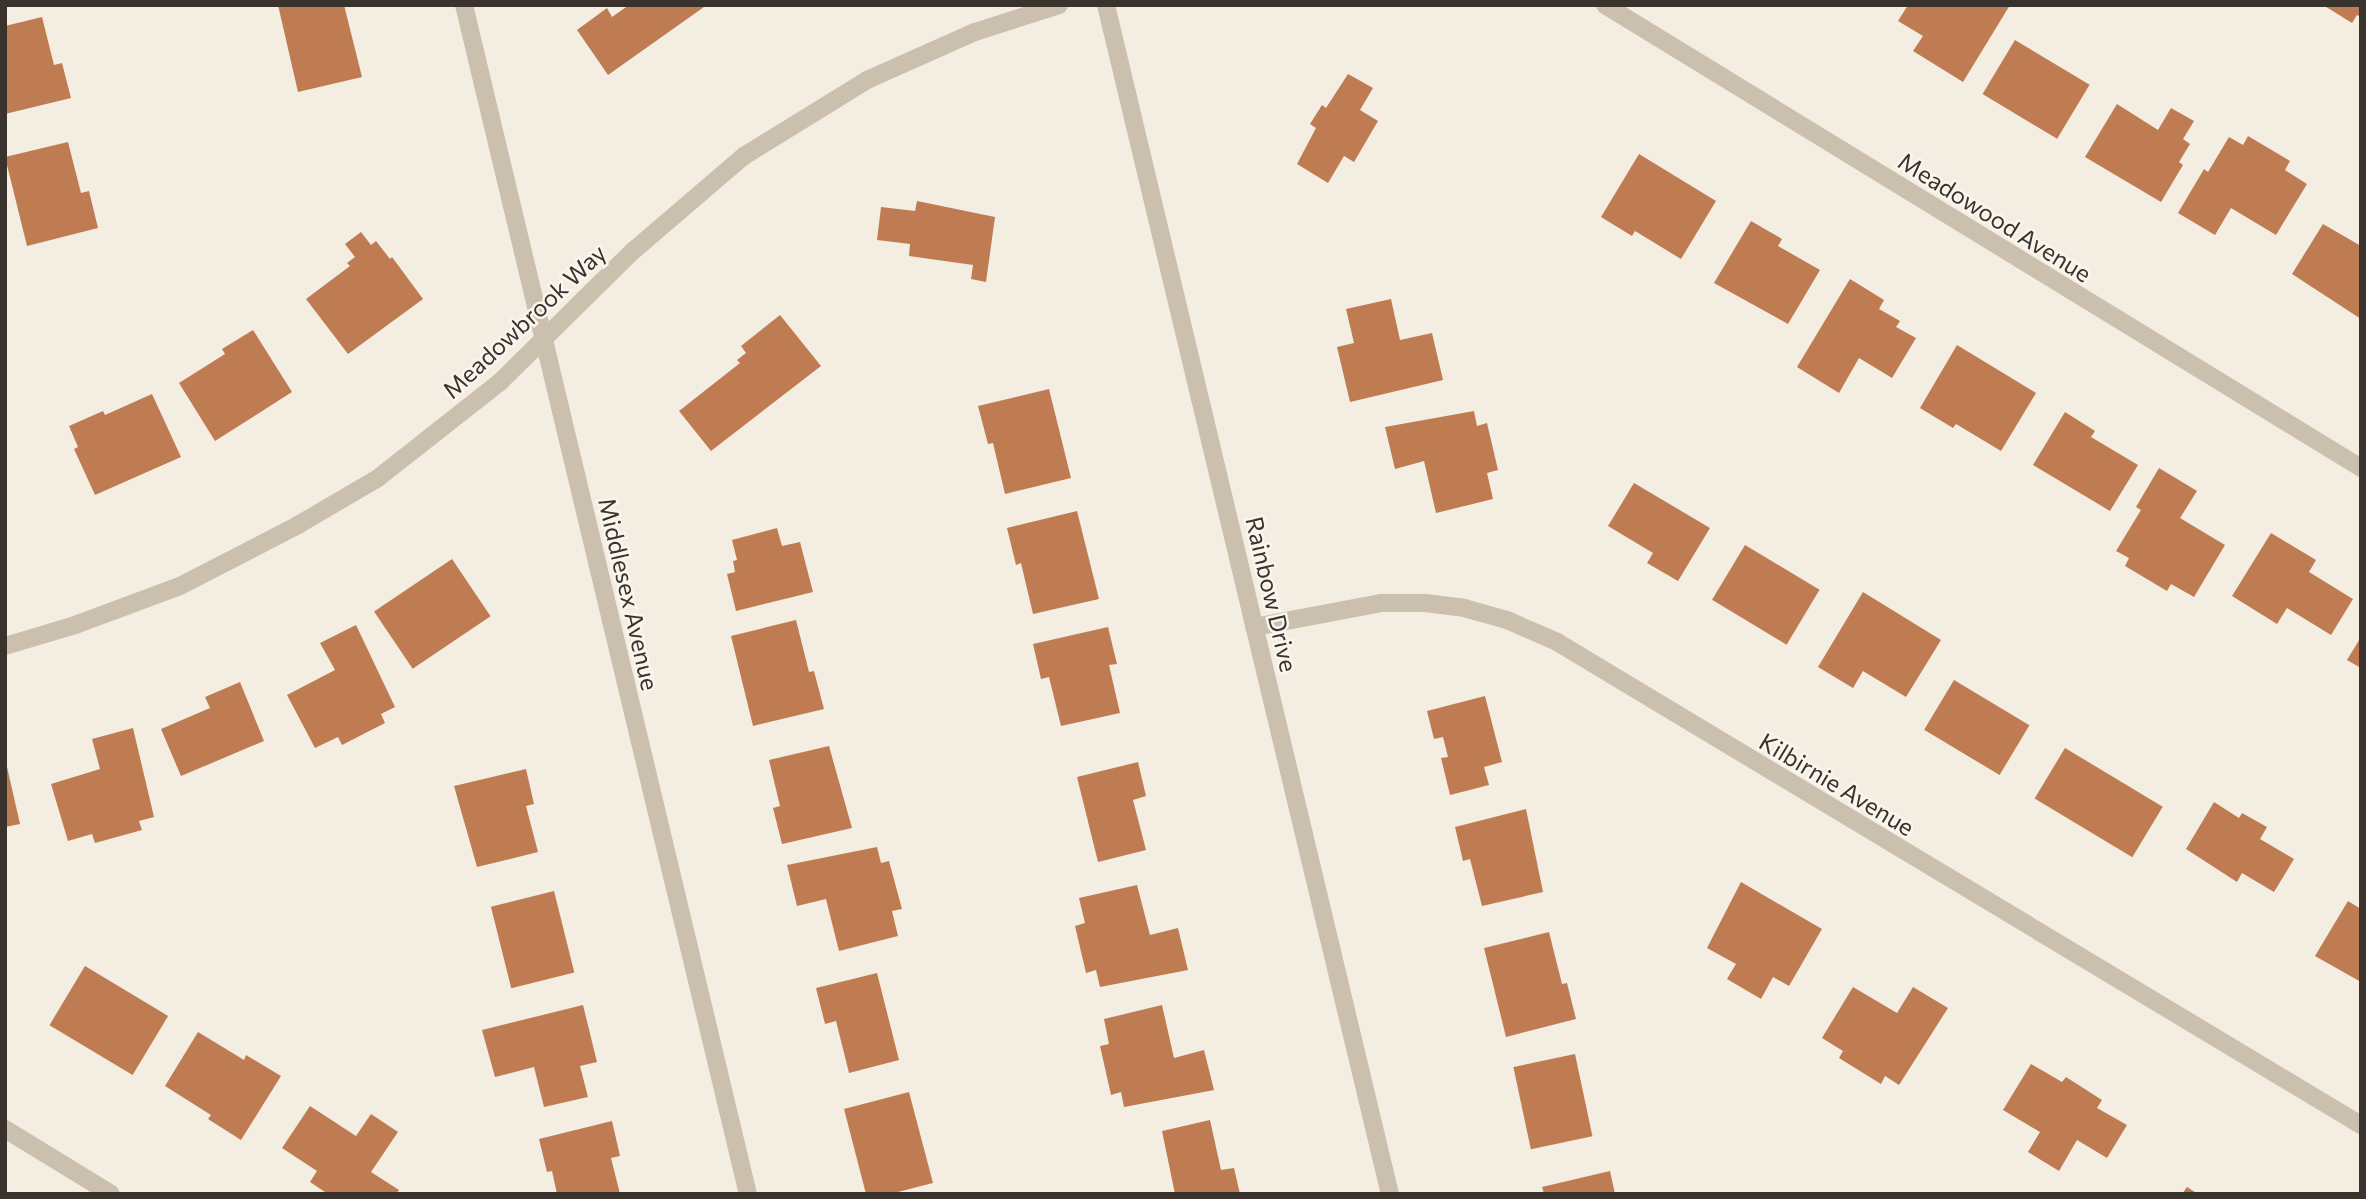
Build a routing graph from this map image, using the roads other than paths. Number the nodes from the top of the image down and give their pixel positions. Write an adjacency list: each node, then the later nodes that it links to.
1 (464, 5): 5 (street, Middlesex Avenue)
2 (1059, 5): 5 (street, Meadowbrook Way)
3 (1106, 5): 7 (street, Rainbow Drive)
4 (1605, 5): 6 (street, Meadowood Avenue)
5 (544, 343): 8 (street, Meadowbrook Way); 12 (street, Middlesex Avenue)
6 (2361, 468)
7 (1254, 627): 9 (street, Kilbirnie Avenue); 13 (street, Rainbow Drive)
8 (6, 643)
9 (2361, 1125)
10 (5, 1129): 11 (street)
11 (111, 1194)
12 (748, 1194)
13 (1390, 1194)

